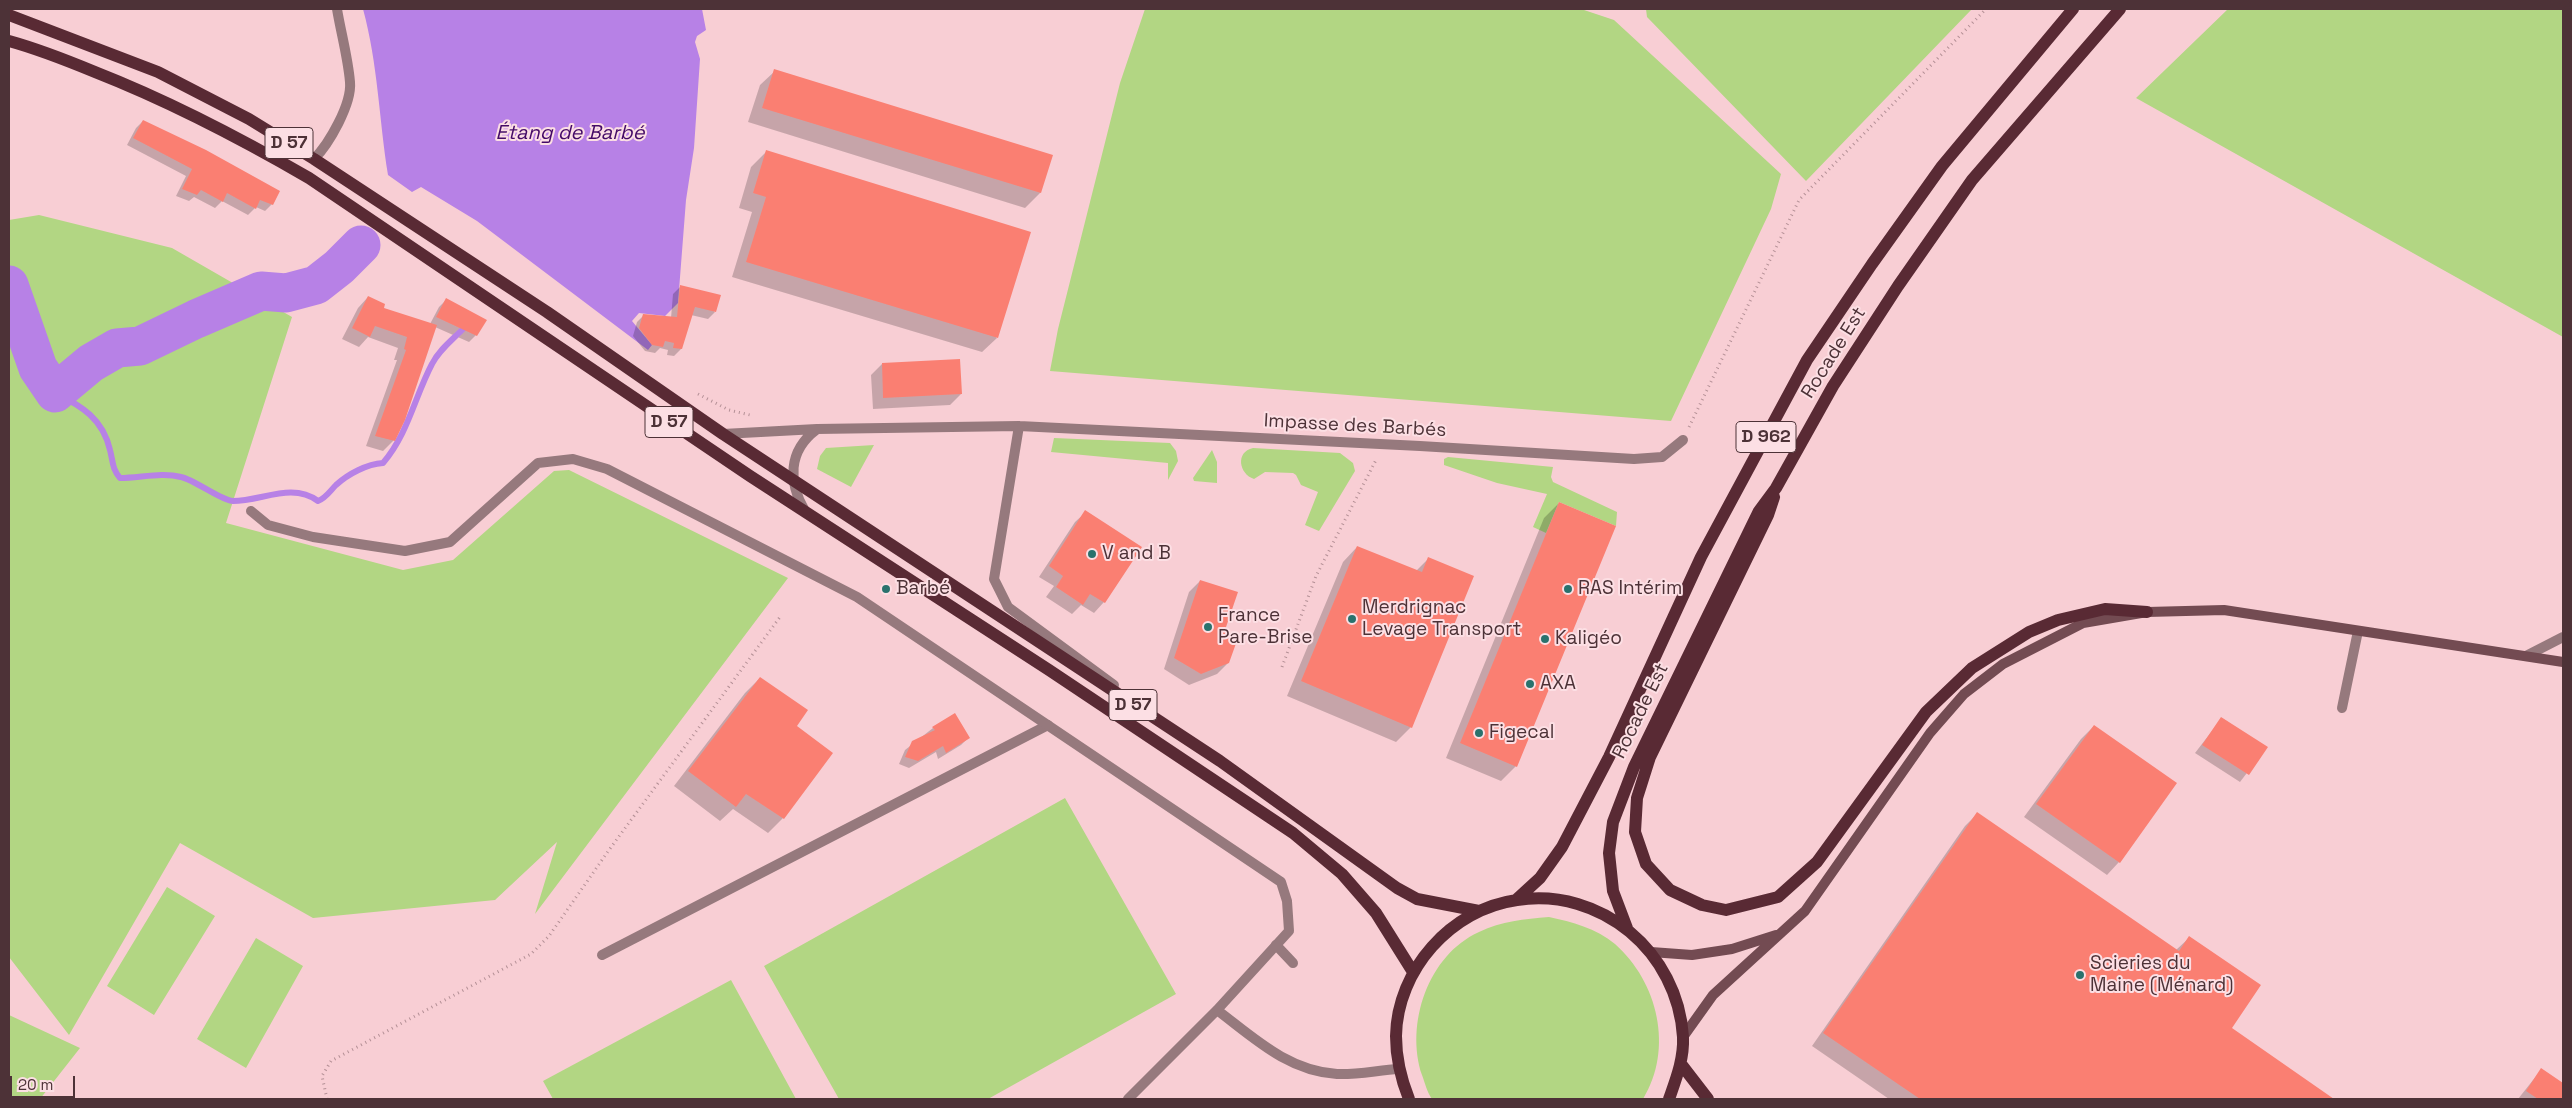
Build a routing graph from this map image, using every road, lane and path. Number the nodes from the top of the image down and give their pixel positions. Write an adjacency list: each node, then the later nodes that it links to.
1 (337, 9): 7 (street)
2 (1986, 9): 11 (path)
3 (2073, 9): 27 (main road, Rocade Est / D 962)
4 (2120, 9): 14 (main road, Rocade Est / D 962)
5 (9, 15): 7 (main road, D 57)
6 (9, 41): 16 (main road, D 57)
7 (314, 159): 10 (main road, D 57)
8 (1019, 426): 9 (street, Impasse des Barbés); 12 (street, Impasse des Barbés); 26 (street)
9 (817, 429): 10 (street, Impasse des Barbés); 13 (street)
10 (723, 434): 13 (main road, D 57)
11 (1683, 440): 12 (street, Impasse des Barbés)
12 (1376, 444): 23 (path)
13 (793, 481): 16 (street); 26 (main road, D 57)
14 (1776, 488): 17 (main road); 29 (main road, Rocade Est / D 962)
15 (251, 511): 25 (street)
16 (807, 513): 35 (main road, D 57)
17 (2147, 612): 19 (main road); 30 (main road)
18 (780, 617): 40 (path)
19 (2358, 630): 21 (main road); 24 (street)
20 (2563, 637): 21 (street)
21 (2526, 656): 22 (main road)
22 (2563, 662)
23 (1282, 667)
24 (2342, 708)
25 (1048, 725): 31 (street); 33 (street)
26 (1176, 733): 28 (main road, D 57)
27 (1516, 900): 28 (main road); 29 (main road)
28 (1479, 911): 35 (main road)
29 (1627, 928): 32 (main road)
30 (1780, 934): 32 (main road); 37 (main road)
31 (1276, 945): 34 (street); 36 (street)
32 (1651, 952): 37 (main road)
33 (602, 955)
34 (1293, 963)
35 (1413, 972): 39 (main road)
36 (1217, 1010): 39 (street); 41 (street)
37 (1683, 1037): 38 (main road)
38 (1681, 1064): 43 (main road); 44 (main road)
39 (1399, 1068): 42 (main road)
40 (327, 1099)
41 (1128, 1099)
42 (1409, 1099)
43 (1669, 1099)
44 (1708, 1099)

